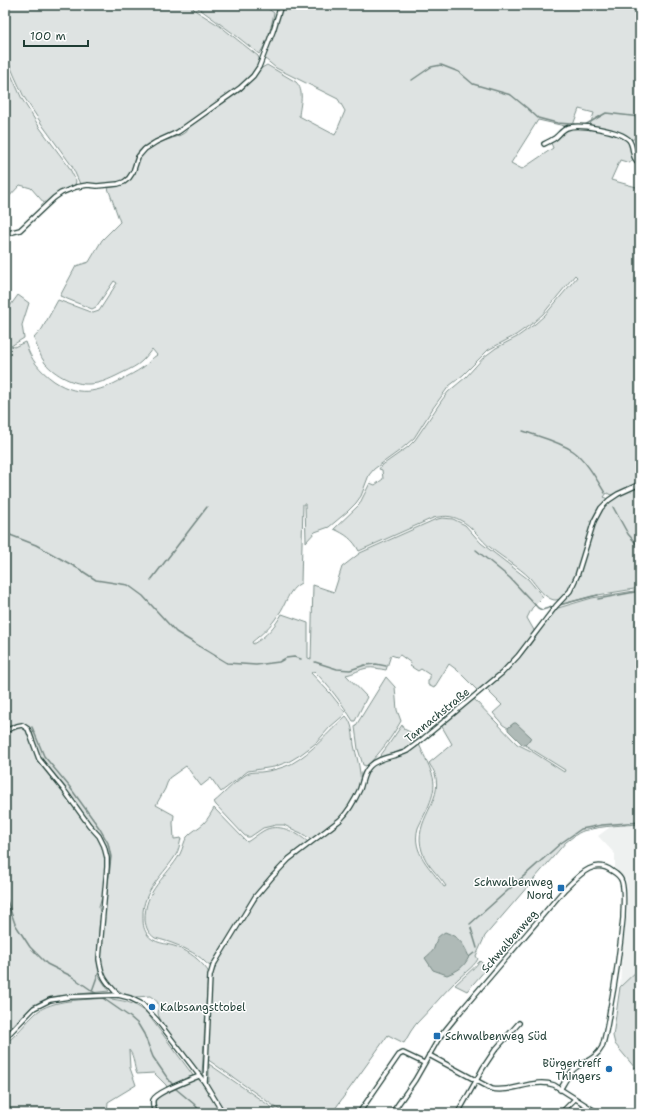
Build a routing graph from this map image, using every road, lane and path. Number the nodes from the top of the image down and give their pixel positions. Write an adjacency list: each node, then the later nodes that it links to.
1 (281, 5): 4 (street)
2 (544, 144): 3 (street)
3 (640, 164)
4 (5, 234)
5 (640, 484): 14 (street, Tannachstraße)
6 (5, 731): 7 (street)
7 (118, 996): 9 (street); 12 (street)
8 (519, 1023): 13 (street)
9 (5, 1038)
10 (429, 1055): 11 (street, Schwalbenweg); 13 (street); 15 (street, Schwalbenweg)
11 (424, 1063): 19 (street); 20 (street, Schwalbenweg)
12 (199, 1076): 14 (street); 17 (street)
13 (476, 1081): 15 (street); 21 (street)
14 (205, 1083): 18 (street)
15 (560, 1090): 16 (street)
16 (574, 1099): 22 (street); 23 (street)
17 (155, 1113)
18 (223, 1113)
19 (359, 1113)
20 (392, 1113)
21 (458, 1113)
22 (561, 1113)
23 (598, 1113)

